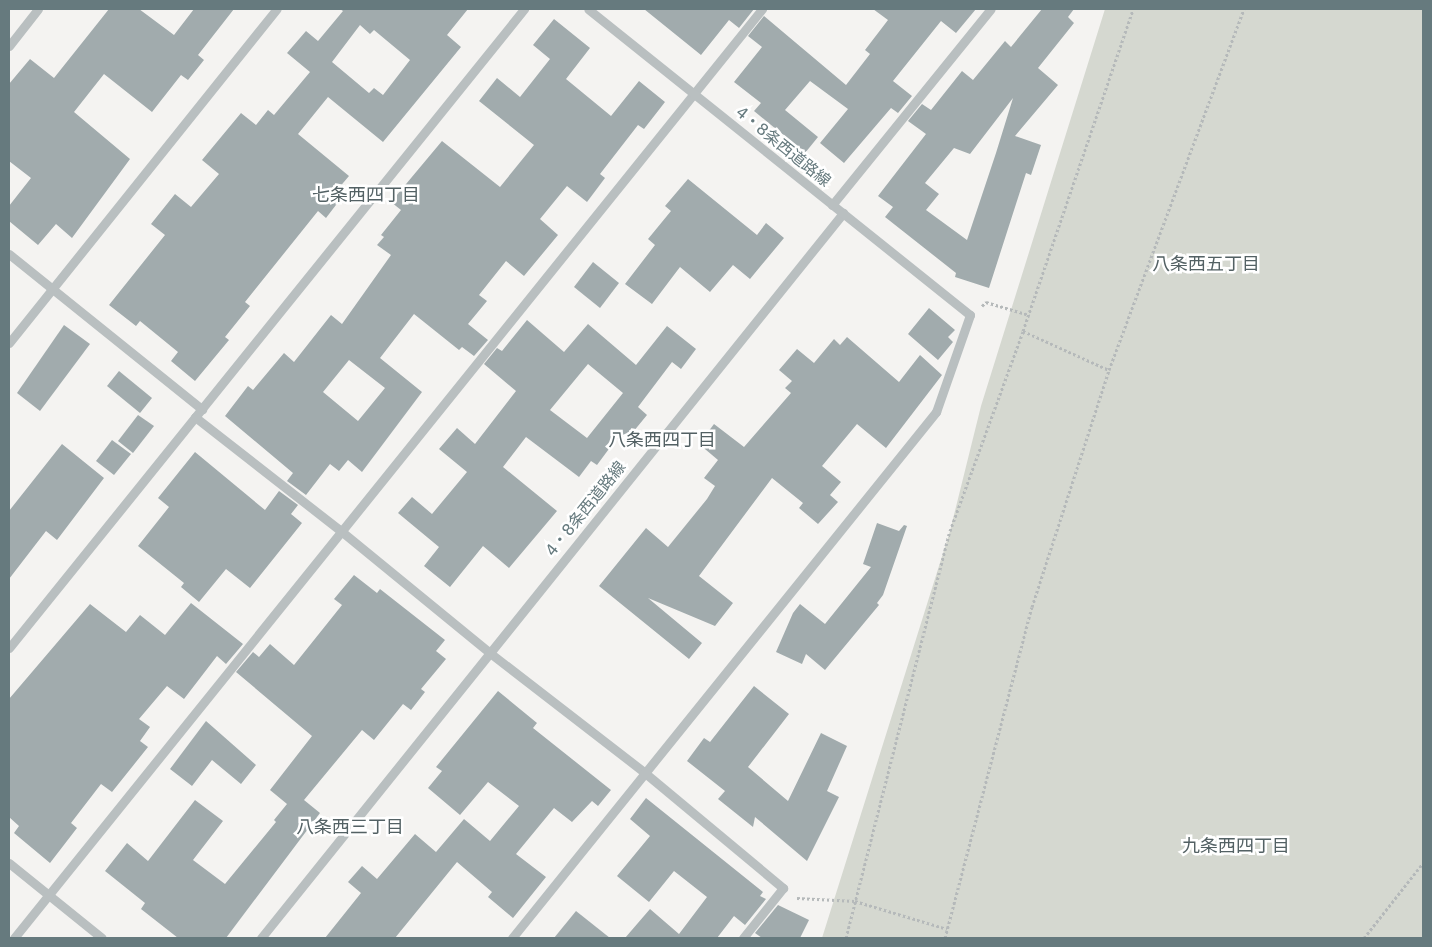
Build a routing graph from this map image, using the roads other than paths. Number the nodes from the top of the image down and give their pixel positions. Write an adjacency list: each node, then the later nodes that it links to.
1 (38, 9): 7 (street)
2 (277, 9): 12 (street)
3 (524, 9): 14 (street)
4 (588, 9): 8 (street, 4・8条西道路線)
5 (762, 9): 8 (street)
6 (991, 9): 9 (street)
7 (9, 46)
8 (693, 94): 9 (street, 4・8条西道路線); 16 (street)
9 (832, 205): 10 (street, 4・8条西道路線)
10 (843, 213): 18 (street, 4・8条西道路線); 19 (street)
11 (9, 254): 12 (street)
12 (52, 289): 13 (street); 14 (street)
13 (9, 343)
14 (202, 408): 15 (street)
15 (195, 417): 16 (street); 17 (street)
16 (342, 532): 18 (street); 21 (street)
17 (9, 648)
18 (490, 653): 19 (street); 24 (street, 4・8条西道路線)
19 (645, 773): 25 (street); 26 (street)
20 (9, 863): 21 (street)
21 (48, 895): 22 (street); 23 (street)
22 (14, 938)
23 (102, 938)
24 (261, 938)
25 (512, 938)
26 (743, 938)

